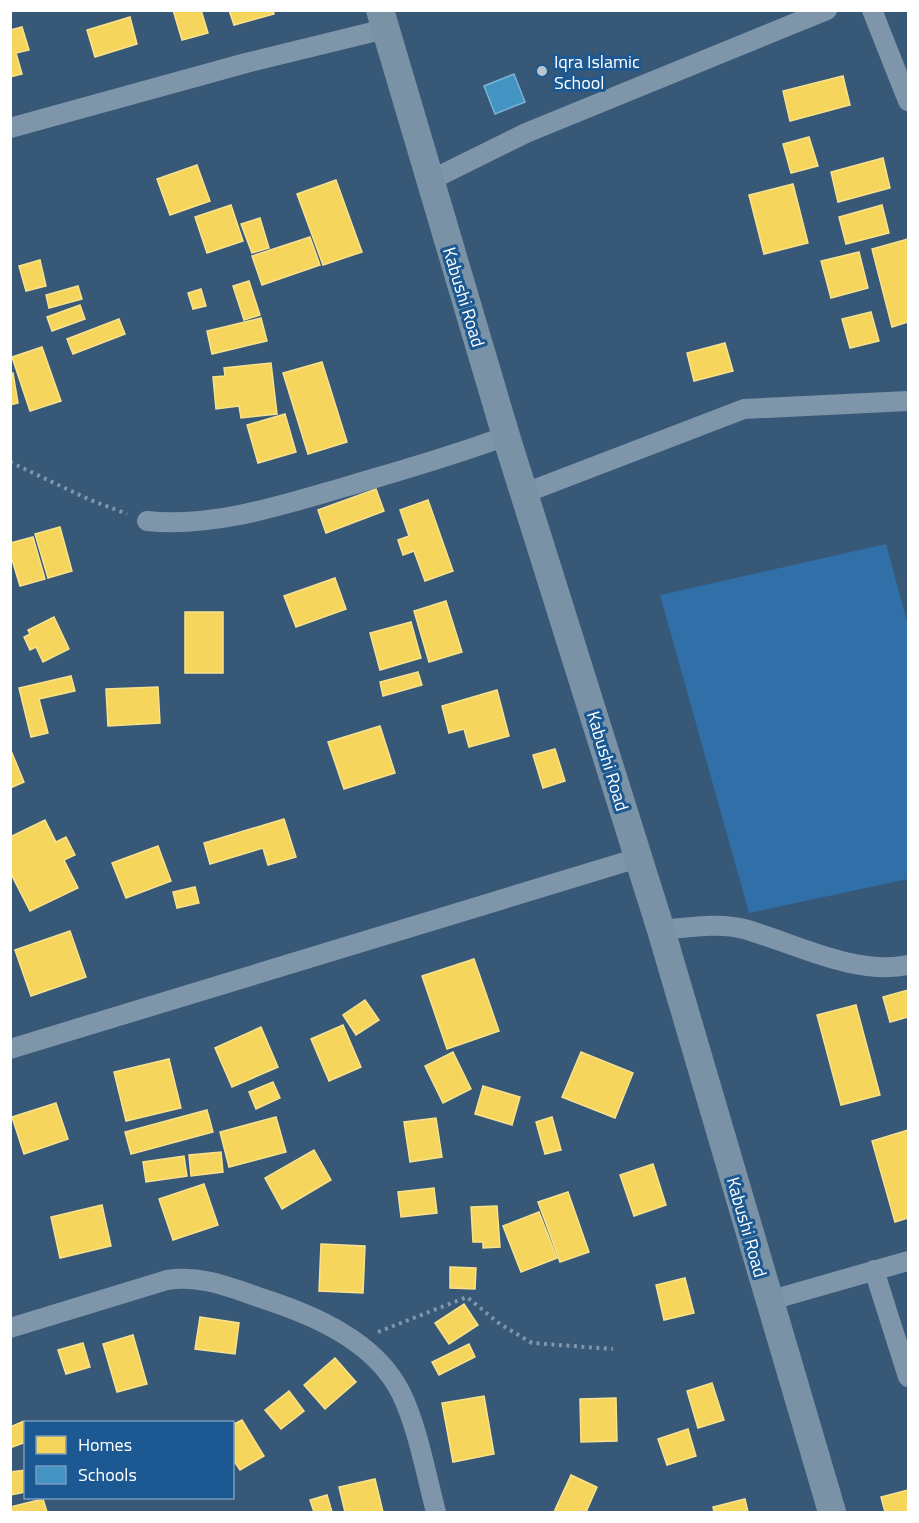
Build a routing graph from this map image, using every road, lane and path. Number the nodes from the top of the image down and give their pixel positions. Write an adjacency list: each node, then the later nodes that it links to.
1 (827, 10): 6 (street)
2 (872, 10): 4 (street)
3 (382, 20): 5 (street); 6 (main road, Kabushi Road)
4 (909, 101)
5 (10, 128)
6 (429, 181): 8 (main road, Kabushi Road)
7 (909, 401): 10 (street)
8 (507, 436): 10 (main road, Kabushi Road); 11 (street)
9 (10, 462): 11 (path)
10 (525, 493): 12 (main road, Kabushi Road)
11 (147, 521)
12 (638, 858): 13 (main road, Kabushi Road); 15 (street)
13 (661, 930): 14 (street); 18 (main road, Kabushi Road)
14 (909, 965)
15 (10, 1050)
16 (909, 1261): 17 (street)
17 (874, 1270): 18 (street); 22 (street)
18 (768, 1300): 24 (main road, Kabushi Road)
19 (10, 1329): 20 (street)
20 (355, 1341): 21 (path); 23 (street)
21 (613, 1349)
22 (909, 1377)
23 (436, 1512)
24 (832, 1512)

